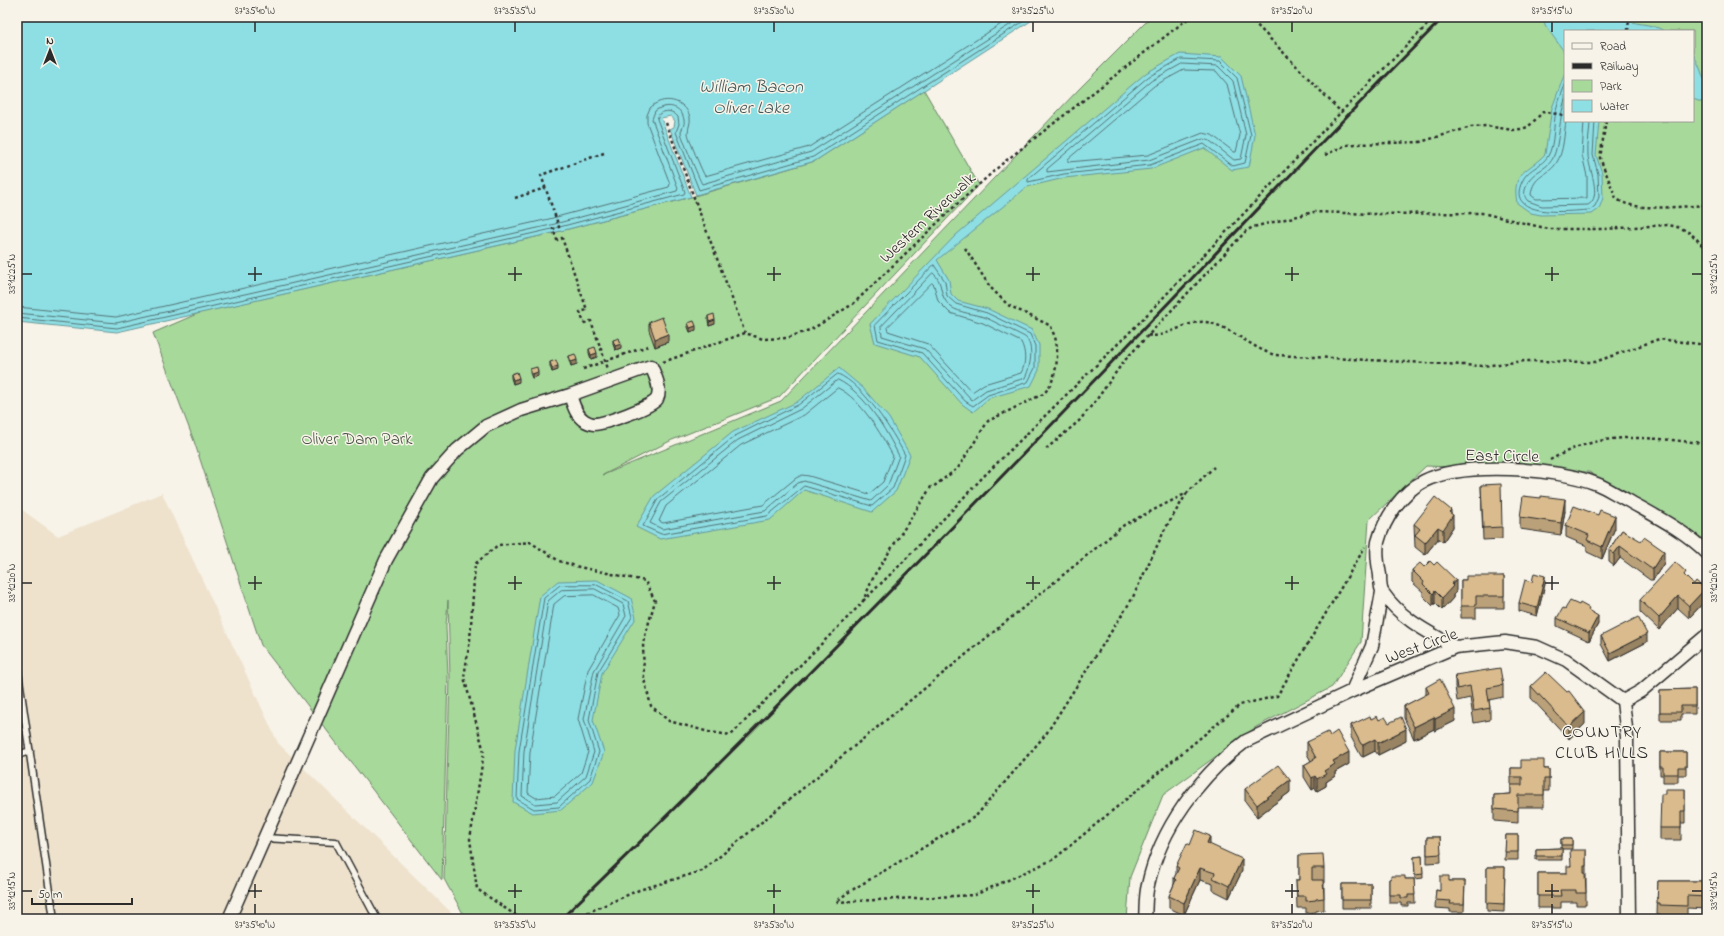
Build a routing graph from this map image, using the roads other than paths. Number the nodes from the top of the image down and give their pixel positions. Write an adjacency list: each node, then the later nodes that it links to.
1 (570, 395): 1 (street); 11 (street)
2 (1707, 553): 3 (street, East Circle)
3 (1382, 592): 5 (street); 7 (street)
4 (1707, 635): 8 (street)
5 (1455, 647): 7 (street, West Circle); 8 (street, West Circle)
6 (17, 665): 9 (lane)
7 (1352, 691): 15 (street, West Circle)
8 (1623, 701): 16 (street)
9 (30, 751): 10 (lane); 12 (lane)
10 (17, 755)
11 (264, 838): 13 (street); 14 (lane)
12 (54, 919)
13 (229, 919)
14 (377, 919)
15 (1145, 919)
16 (1629, 919)

